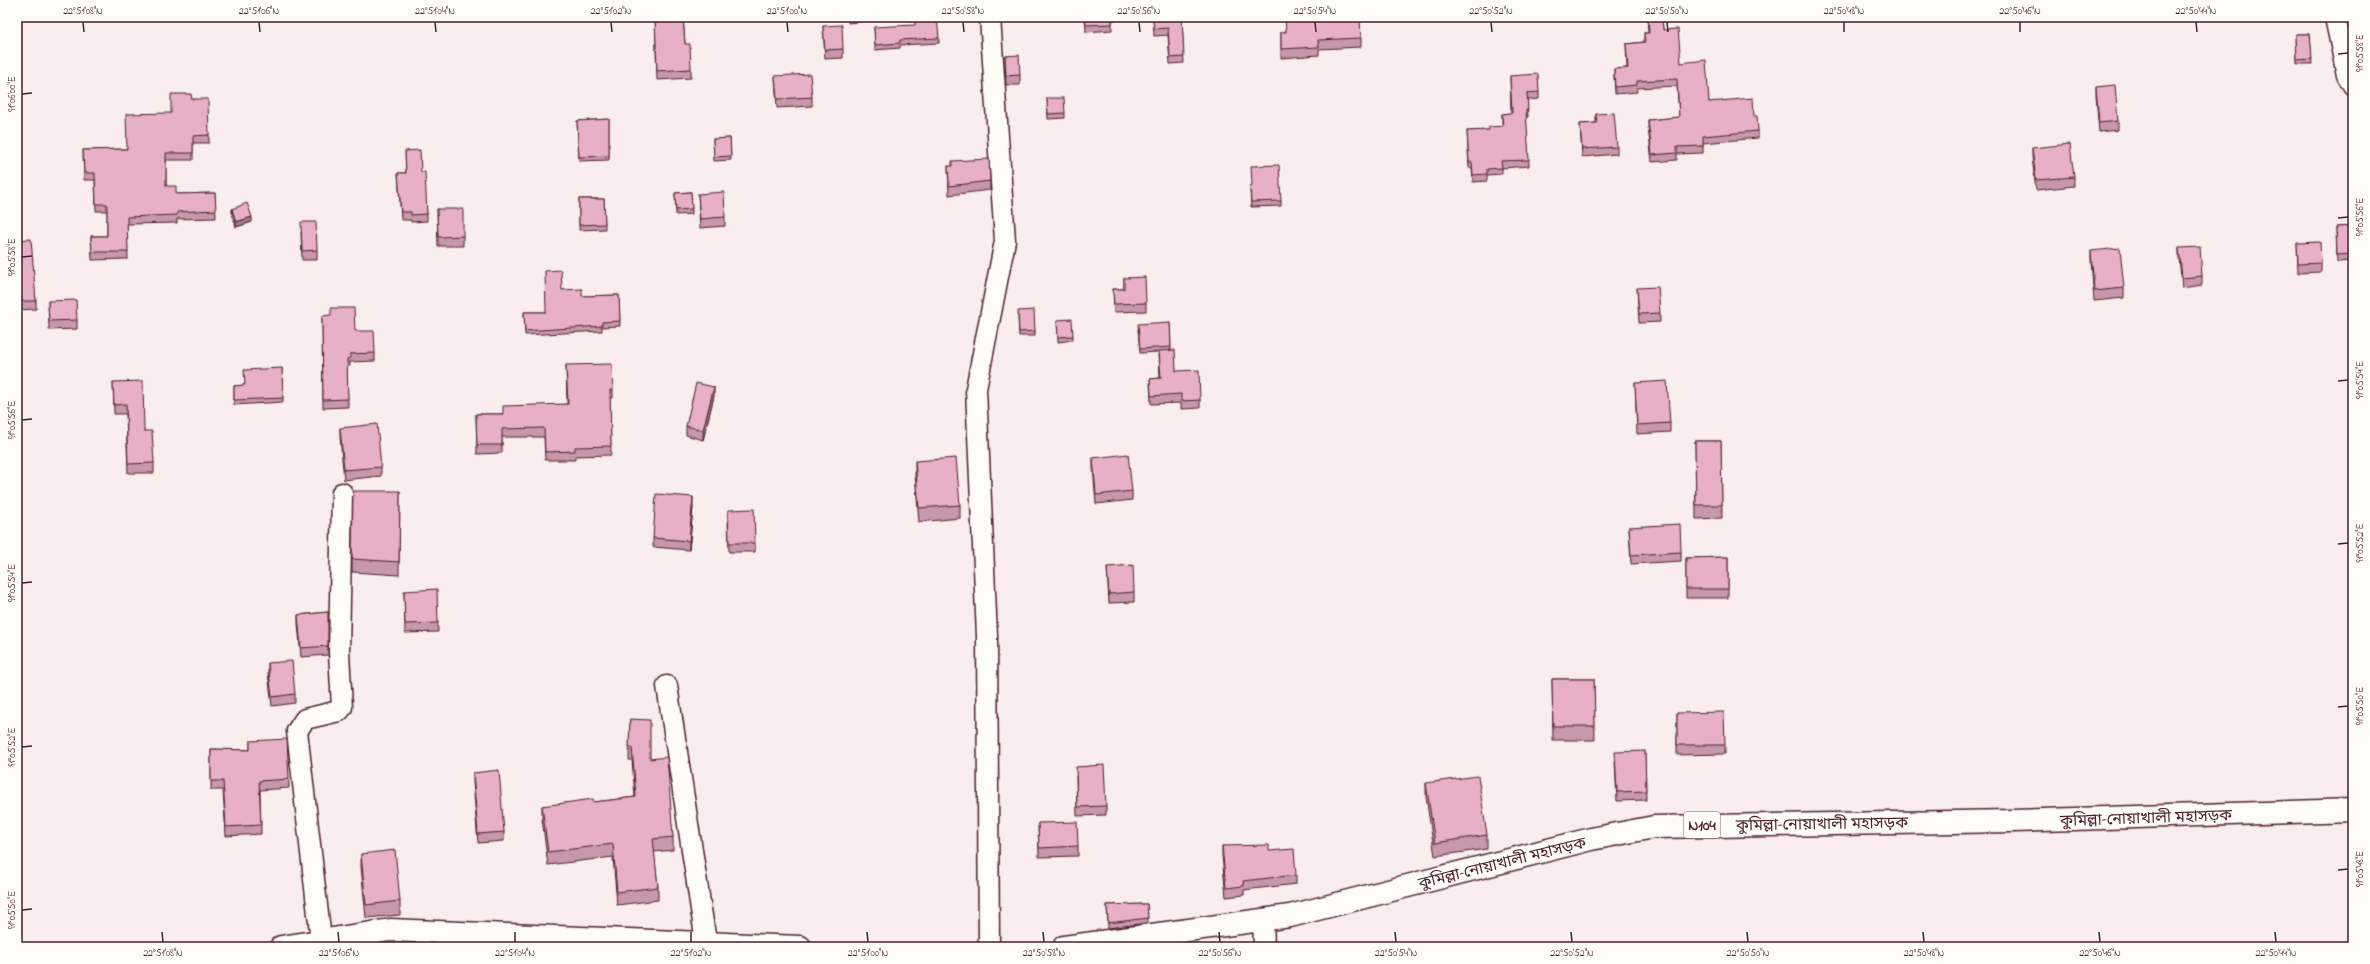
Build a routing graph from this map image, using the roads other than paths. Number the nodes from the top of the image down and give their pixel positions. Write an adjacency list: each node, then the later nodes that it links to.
1 (990, 17): 12 (street)
2 (2335, 17): 3 (street)
3 (2353, 85)
4 (342, 493): 8 (street)
5 (667, 686): 9 (street)
6 (2353, 810): 7 (highway, কুমিল্লা–নোয়াখালী মহাসড়ক / N104)
7 (1263, 920): 13 (highway, কুমিল্লা–নোয়াখালী মহাসড়ক / N104); 14 (street)
8 (321, 940): 9 (highway); 10 (highway)
9 (706, 942): 11 (highway)
10 (291, 946)
11 (800, 947)
12 (989, 947)
13 (1064, 947)
14 (1264, 947)

